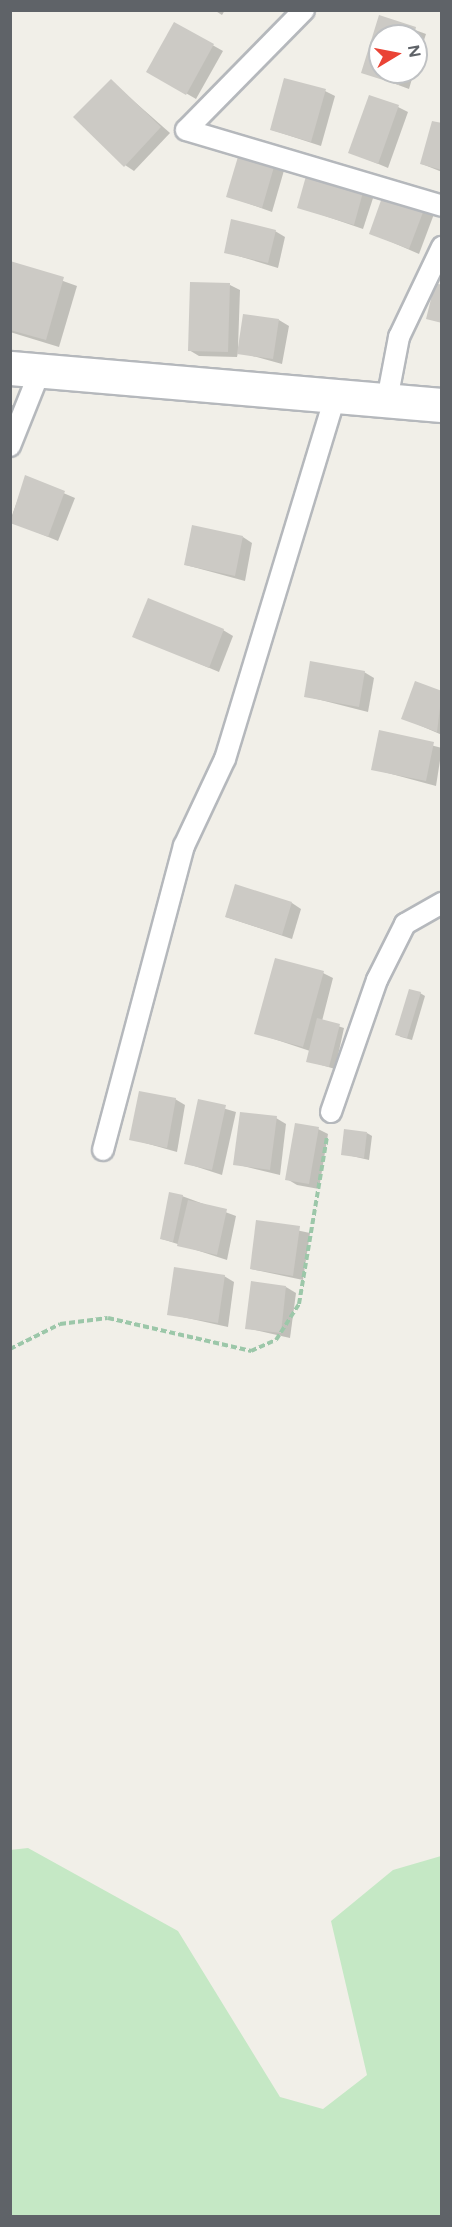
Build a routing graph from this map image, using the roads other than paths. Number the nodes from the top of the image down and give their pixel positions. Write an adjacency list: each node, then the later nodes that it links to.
1 (304, 10): 2 (lane)
2 (441, 206)
3 (441, 247): 6 (lane)
4 (25, 369): 5 (street); 8 (lane)
5 (335, 396): 6 (street); 11 (lane)
6 (387, 400): 7 (street)
7 (441, 405)
8 (10, 446)
9 (441, 903): 10 (lane)
10 (331, 1112)
11 (104, 1150)

